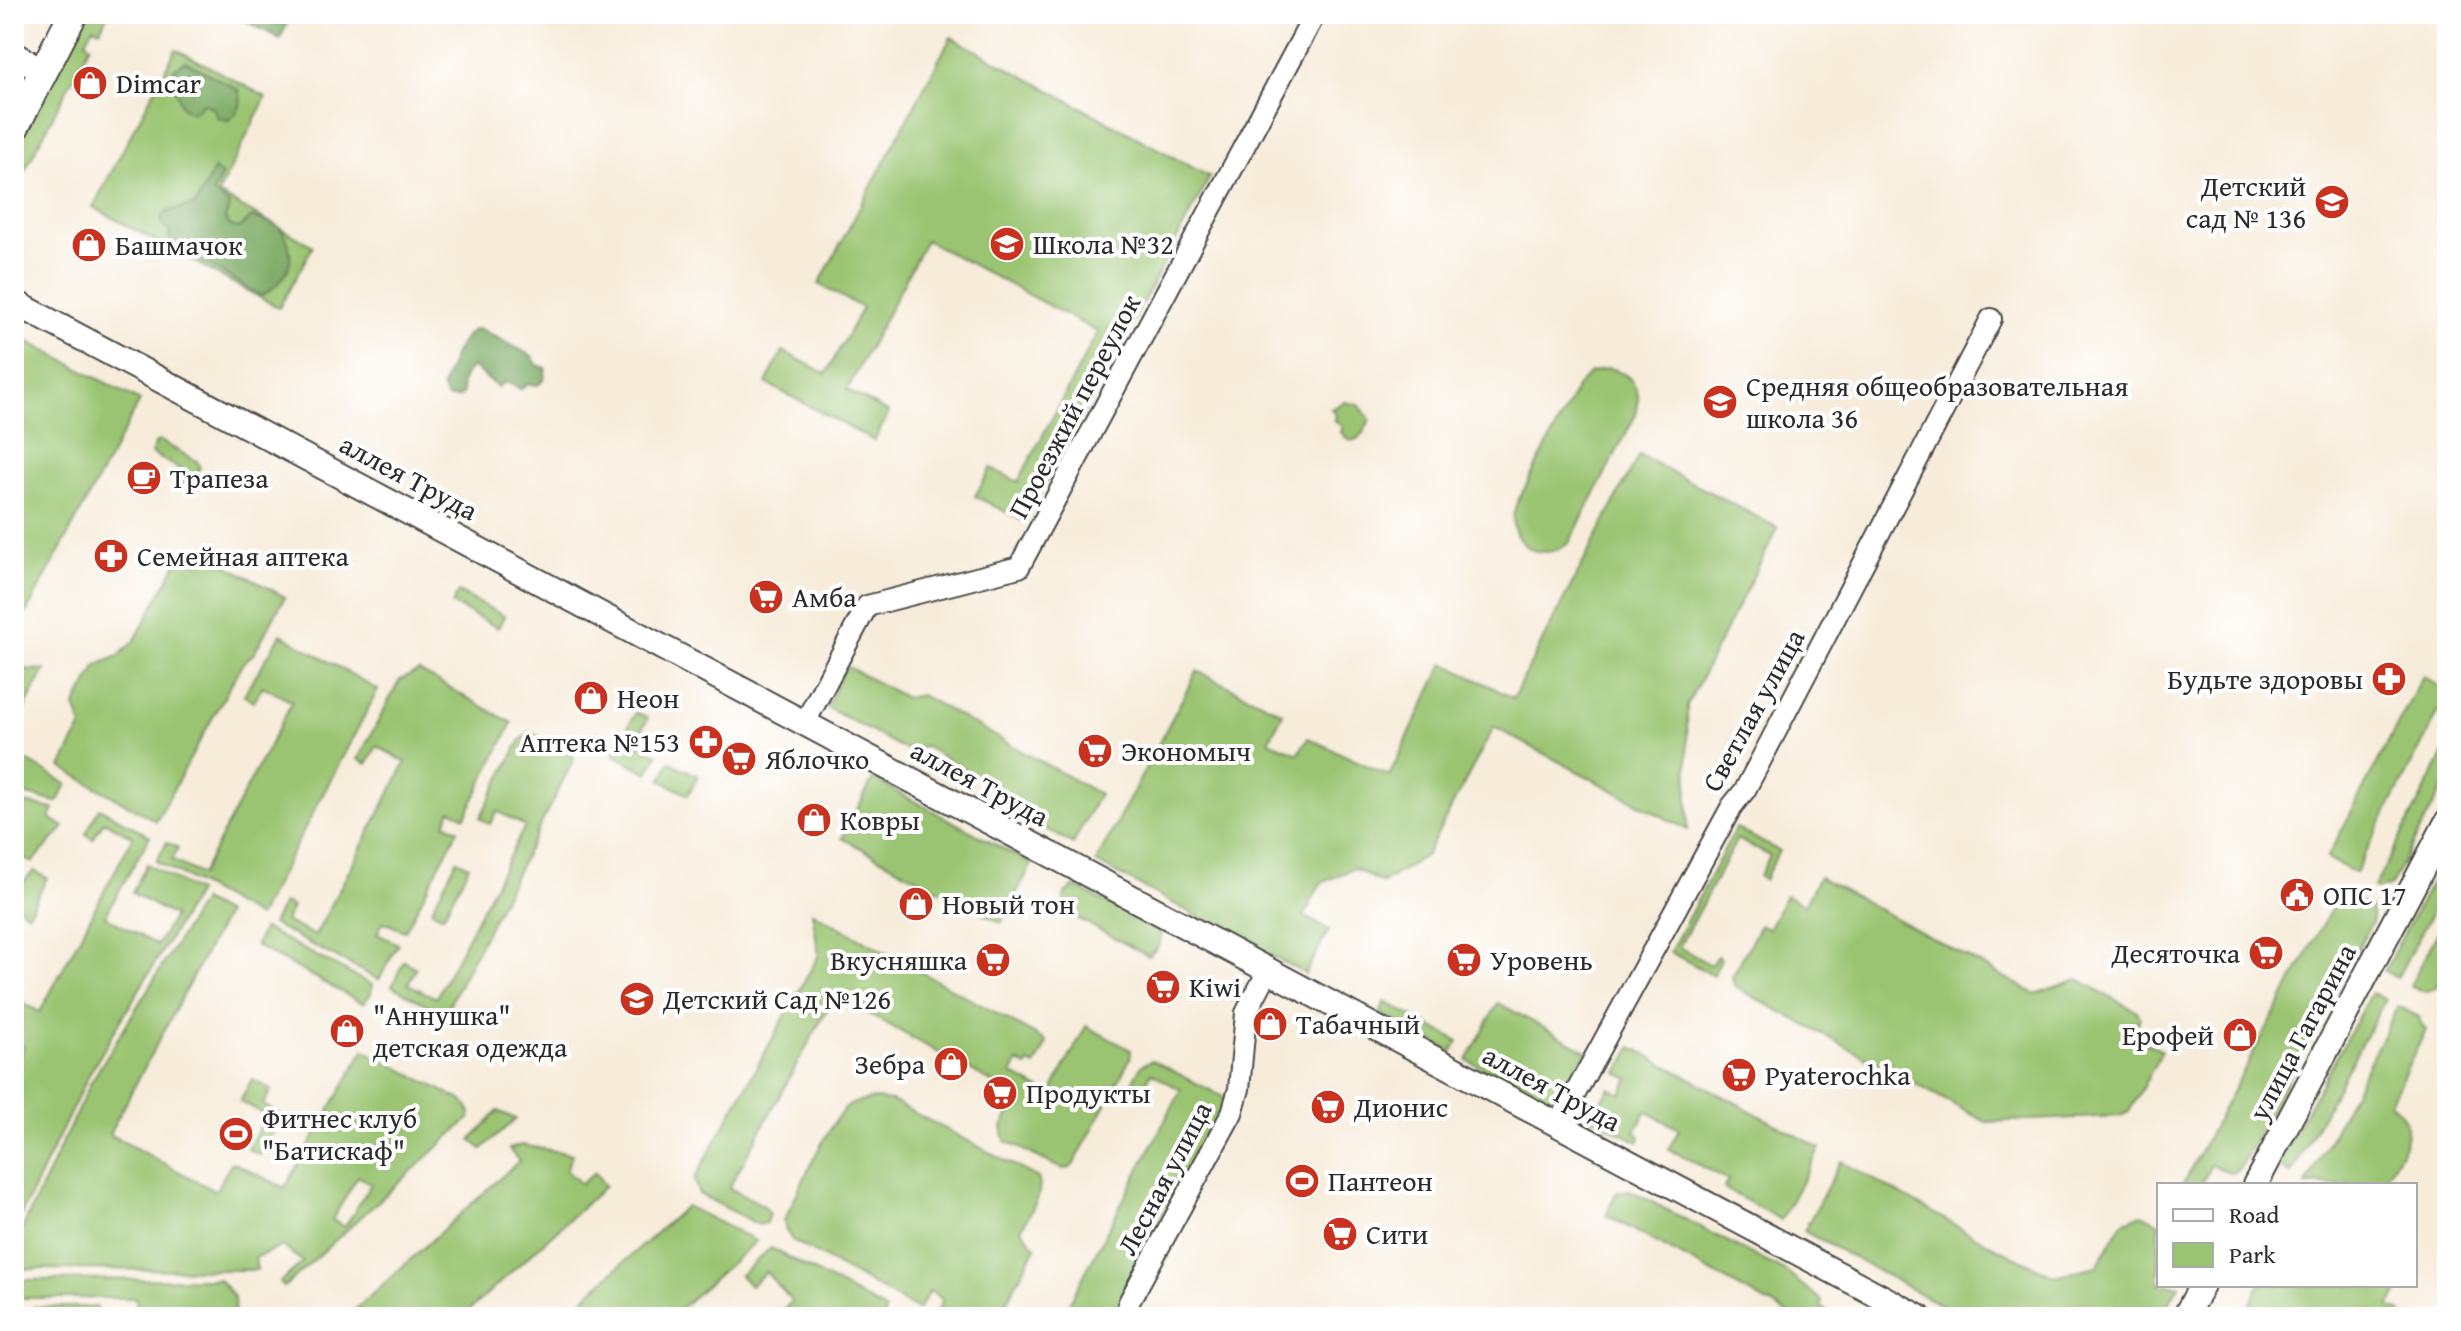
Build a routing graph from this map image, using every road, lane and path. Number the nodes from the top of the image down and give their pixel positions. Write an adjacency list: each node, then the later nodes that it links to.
1 (73, 14): 4 (main road)
2 (1315, 14): 8 (street, Проезжий переулок)
3 (14, 54): 4 (street)
4 (43, 71): 5 (main road)
5 (14, 128)
6 (14, 302): 8 (street, аллея Труда)
7 (1991, 319): 11 (street, Светлая улица)
8 (804, 724): 10 (street, аллея Труда)
9 (2447, 822): 12 (street, улица Гагарина)
10 (1268, 971): 11 (street, аллея Труда); 14 (street, Лесная улица)
11 (1558, 1125): 15 (street, аллея Труда)
12 (2256, 1183)
13 (2201, 1287): 16 (street)
14 (1125, 1317)
15 (1919, 1317)
16 (2185, 1317)

